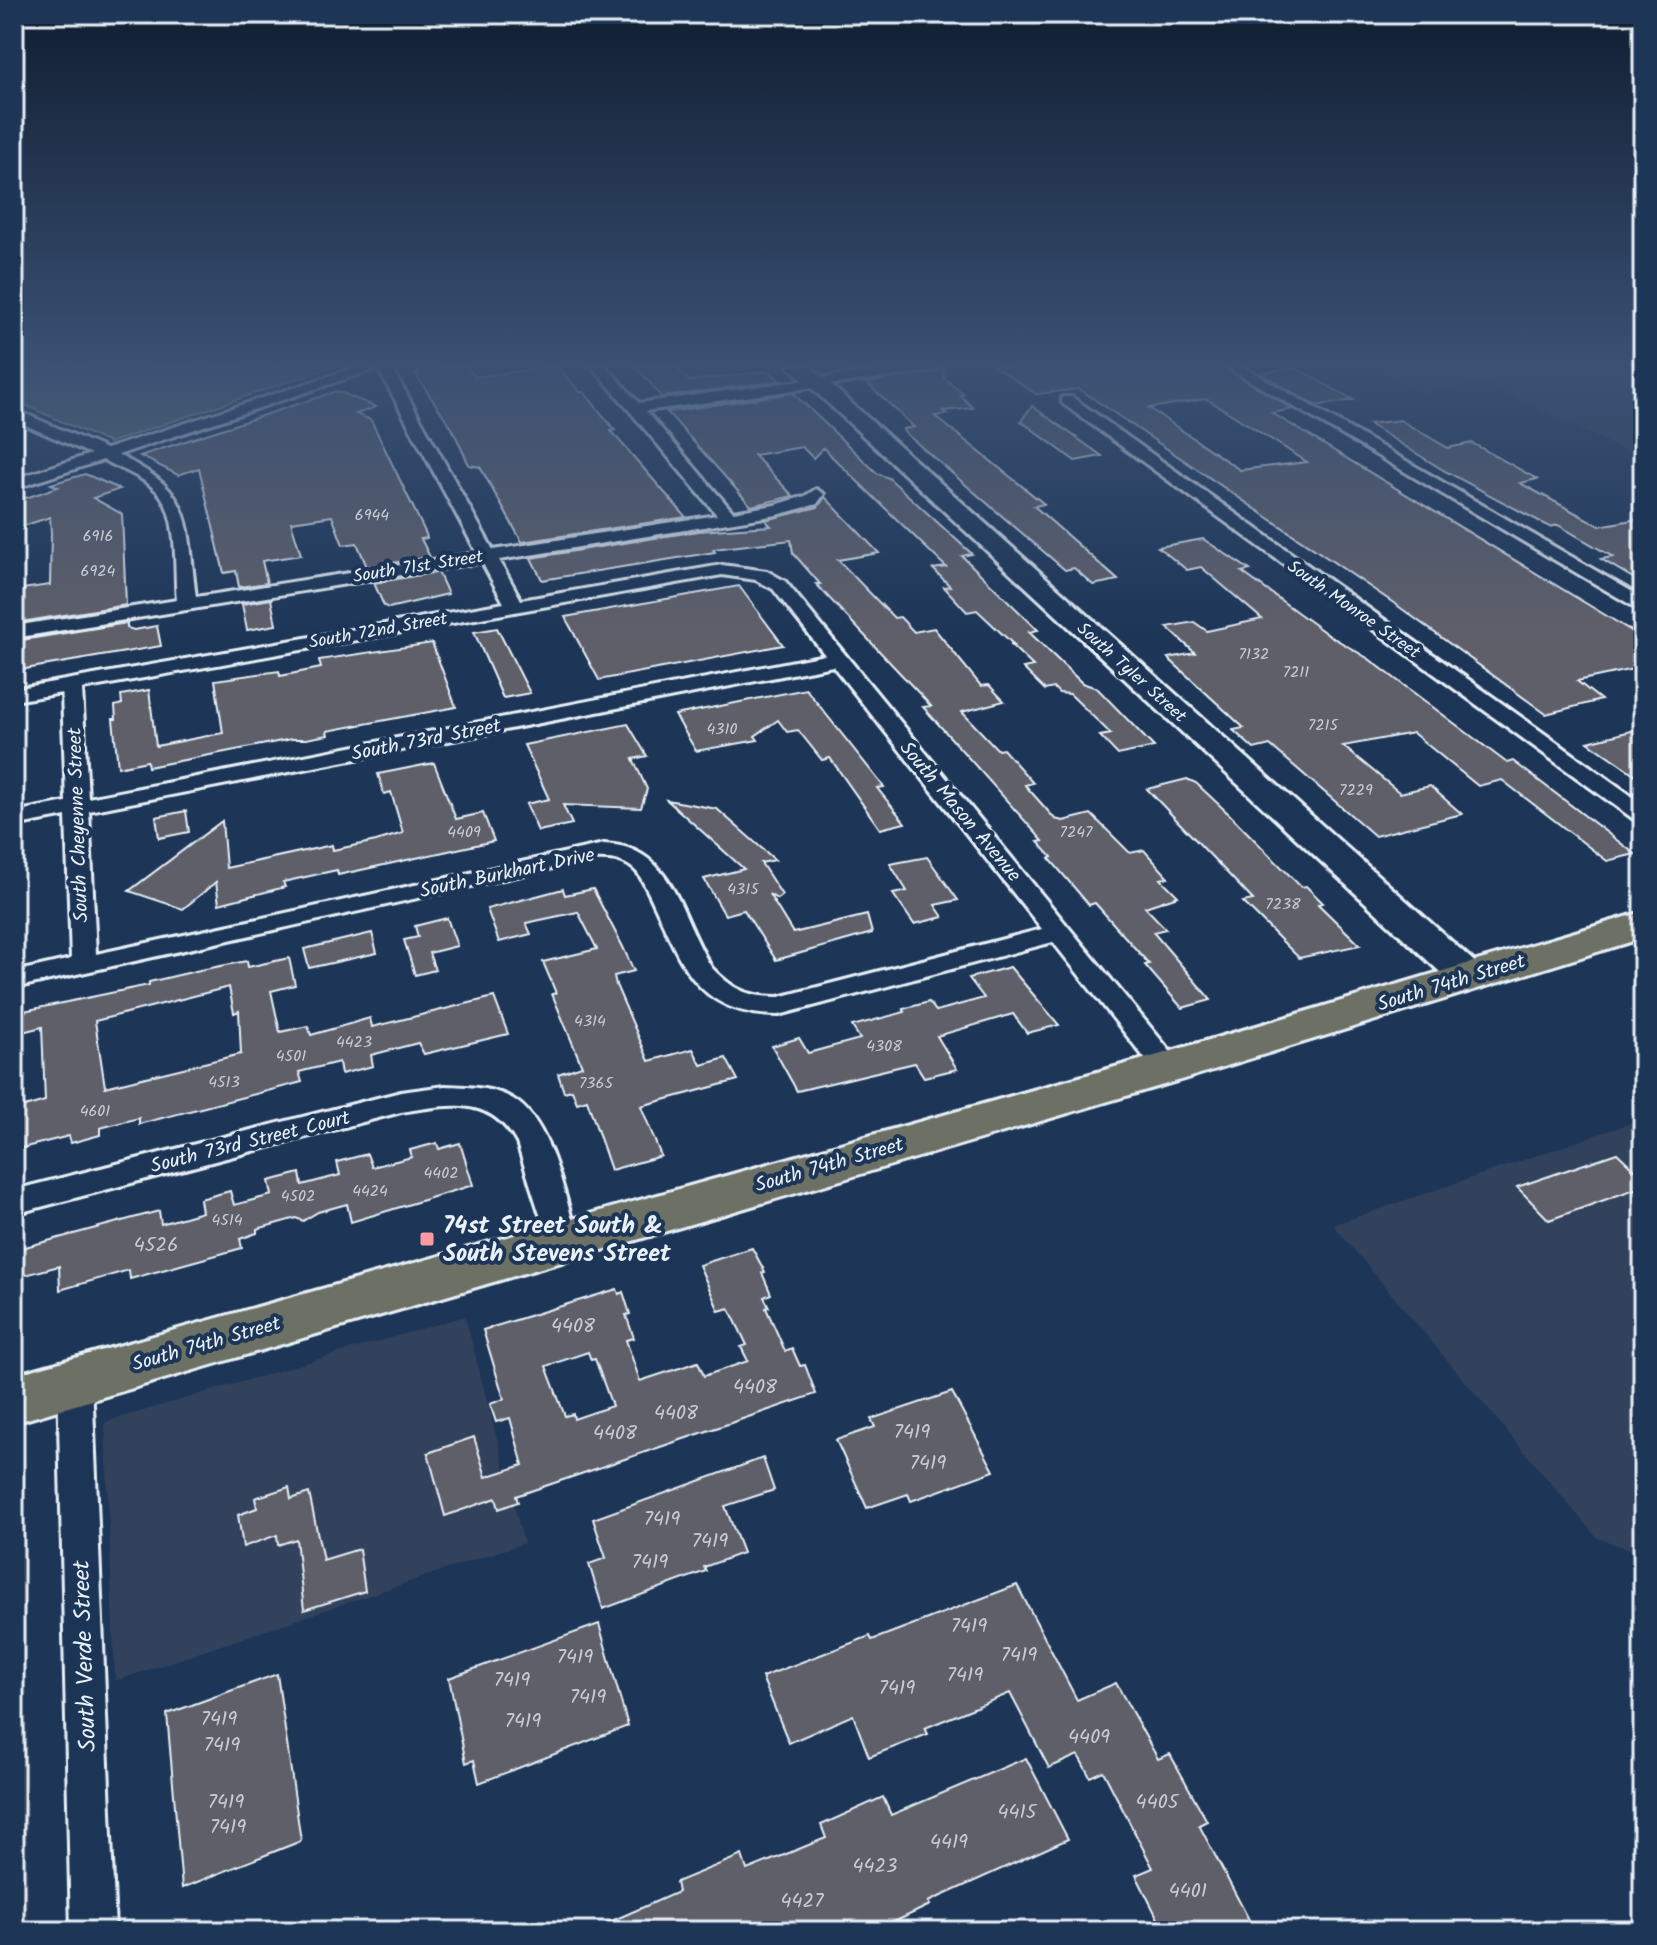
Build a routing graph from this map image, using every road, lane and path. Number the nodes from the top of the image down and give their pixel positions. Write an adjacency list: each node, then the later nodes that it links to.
1 (98, 457): 8 (street)
2 (106, 457): 13 (street)
3 (433, 457): 11 (street)
4 (677, 457): 10 (street)
5 (899, 457): 26 (street, South Tyler Street)
6 (1146, 457): 21 (street, South Monroe Street)
7 (1387, 457): 15 (street)
8 (14, 484)
9 (816, 494): 10 (street, South 71st Street)
10 (727, 516): 11 (street, South 71st Street)
11 (487, 555): 13 (street, South 71st Street); 14 (street)
12 (742, 570): 14 (street, South 72nd Street); 17 (street, South Mason Avenue)
13 (187, 604): 16 (street, South 71st Street)
14 (515, 606): 18 (street, South 72nd Street)
15 (1643, 606)
16 (14, 632)
17 (837, 659): 20 (street, South 73rd Street); 24 (street, South Mason Avenue)
18 (72, 685): 19 (street, South 72nd Street); 20 (street, South Cheyenne Street)
19 (14, 695)
20 (76, 807): 22 (street, South 73rd Street); 25 (street, South Cheyenne Street)
21 (1643, 815)
22 (14, 819)
23 (1643, 925): 26 (main road, South 74th Street)
24 (1061, 932): 25 (street, South Burkhart Drive); 28 (street, South Mason Avenue)
25 (84, 964): 27 (street, South Burkhart Drive)
26 (1467, 976): 28 (main road, South 74th Street)
27 (14, 980)
28 (1168, 1068): 30 (main road, South 74th Street)
29 (14, 1202): 30 (street, South 73rd Street Court)
30 (562, 1240): 31 (main road, South 74th Street)
31 (75, 1381): 32 (main road, South 74th Street); 33 (street, South Verde Street)
32 (14, 1399)
33 (93, 1931)

